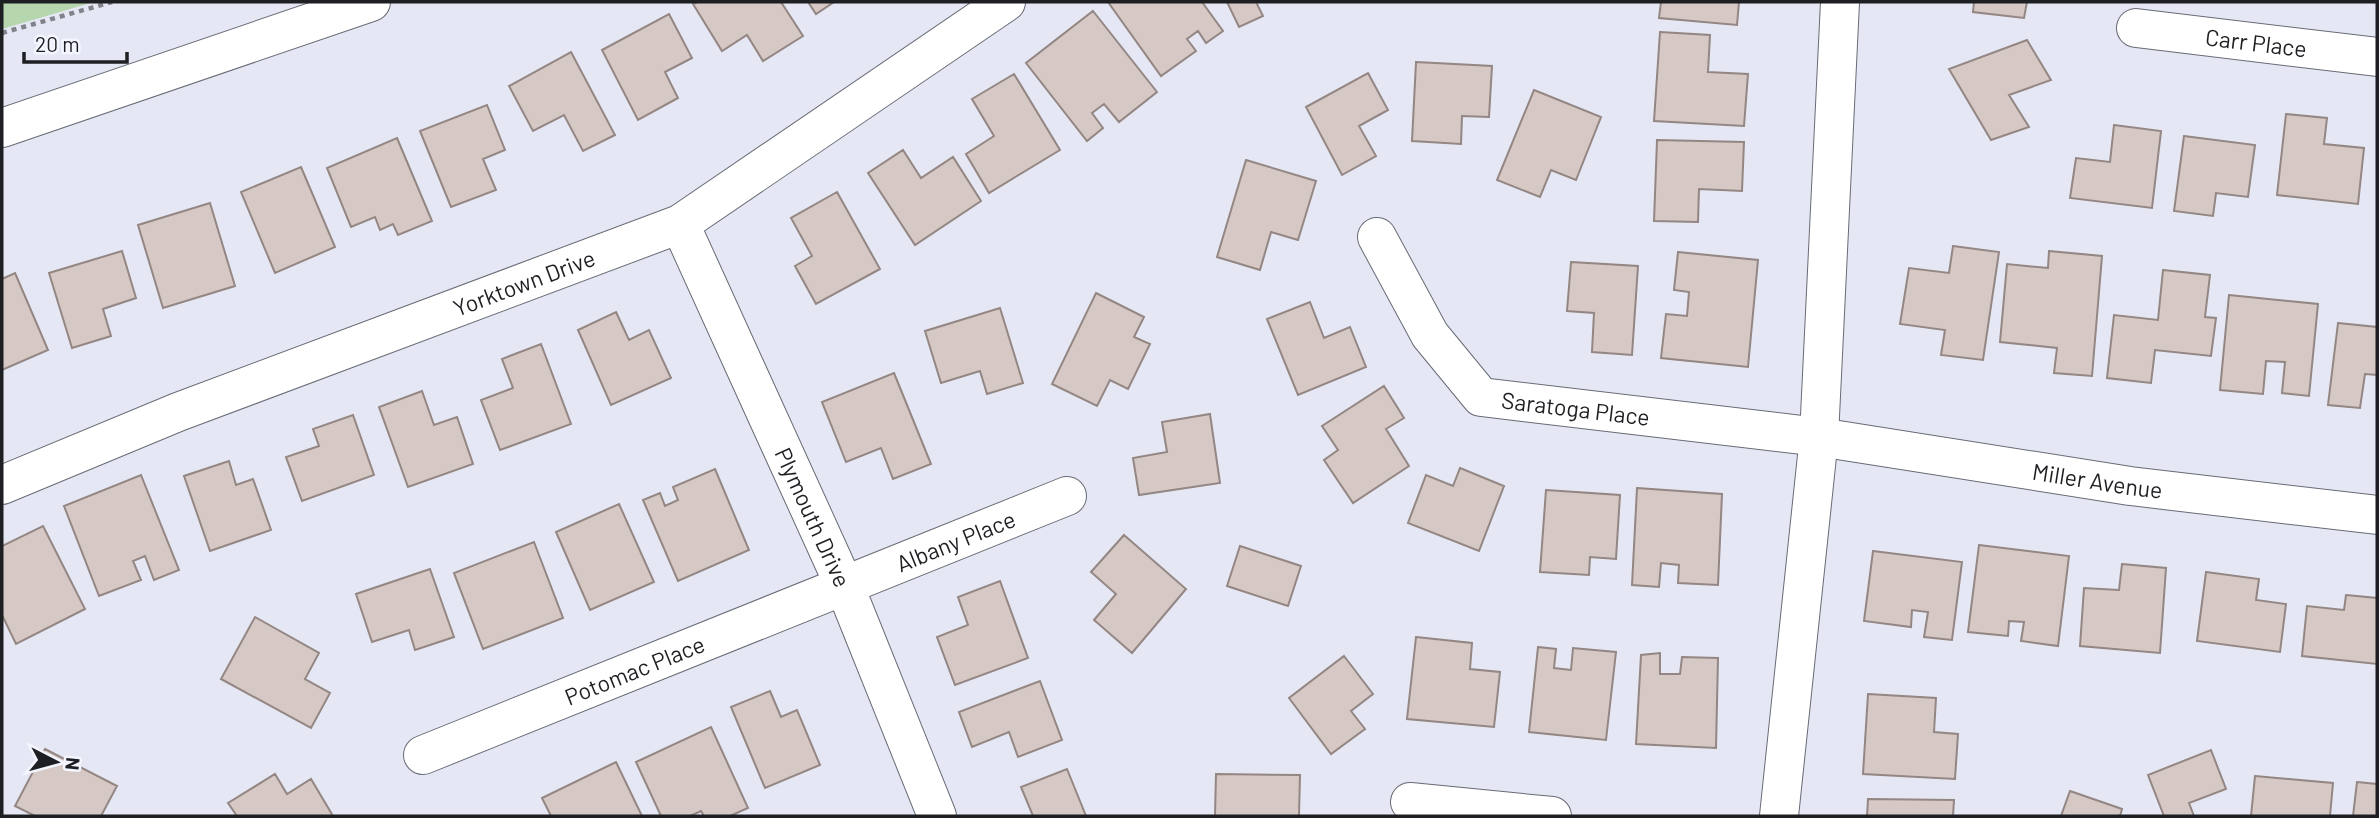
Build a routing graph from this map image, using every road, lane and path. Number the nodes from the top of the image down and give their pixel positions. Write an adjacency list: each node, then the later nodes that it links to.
1 (112, 2): 6 (path)
2 (371, 2): 8 (street)
3 (1006, 2): 9 (street, Yorktown Drive)
4 (1840, 2): 11 (street)
5 (2136, 28): 7 (street, Carr Place)
6 (2, 33)
7 (2377, 57)
8 (2, 128)
9 (680, 224): 12 (street, Yorktown Drive); 15 (street, Plymouth Drive)
10 (1377, 237): 11 (street, Saratoga Place)
11 (1819, 437): 14 (street, Miller Avenue); 20 (street)
12 (2, 485)
13 (1067, 496): 15 (street, Albany Place)
14 (2377, 515)
15 (845, 587): 16 (street, Potomac Place); 18 (street, Plymouth Drive)
16 (423, 755)
17 (1410, 802): 19 (street)
18 (937, 816)
19 (1552, 816)
20 (1779, 816)

